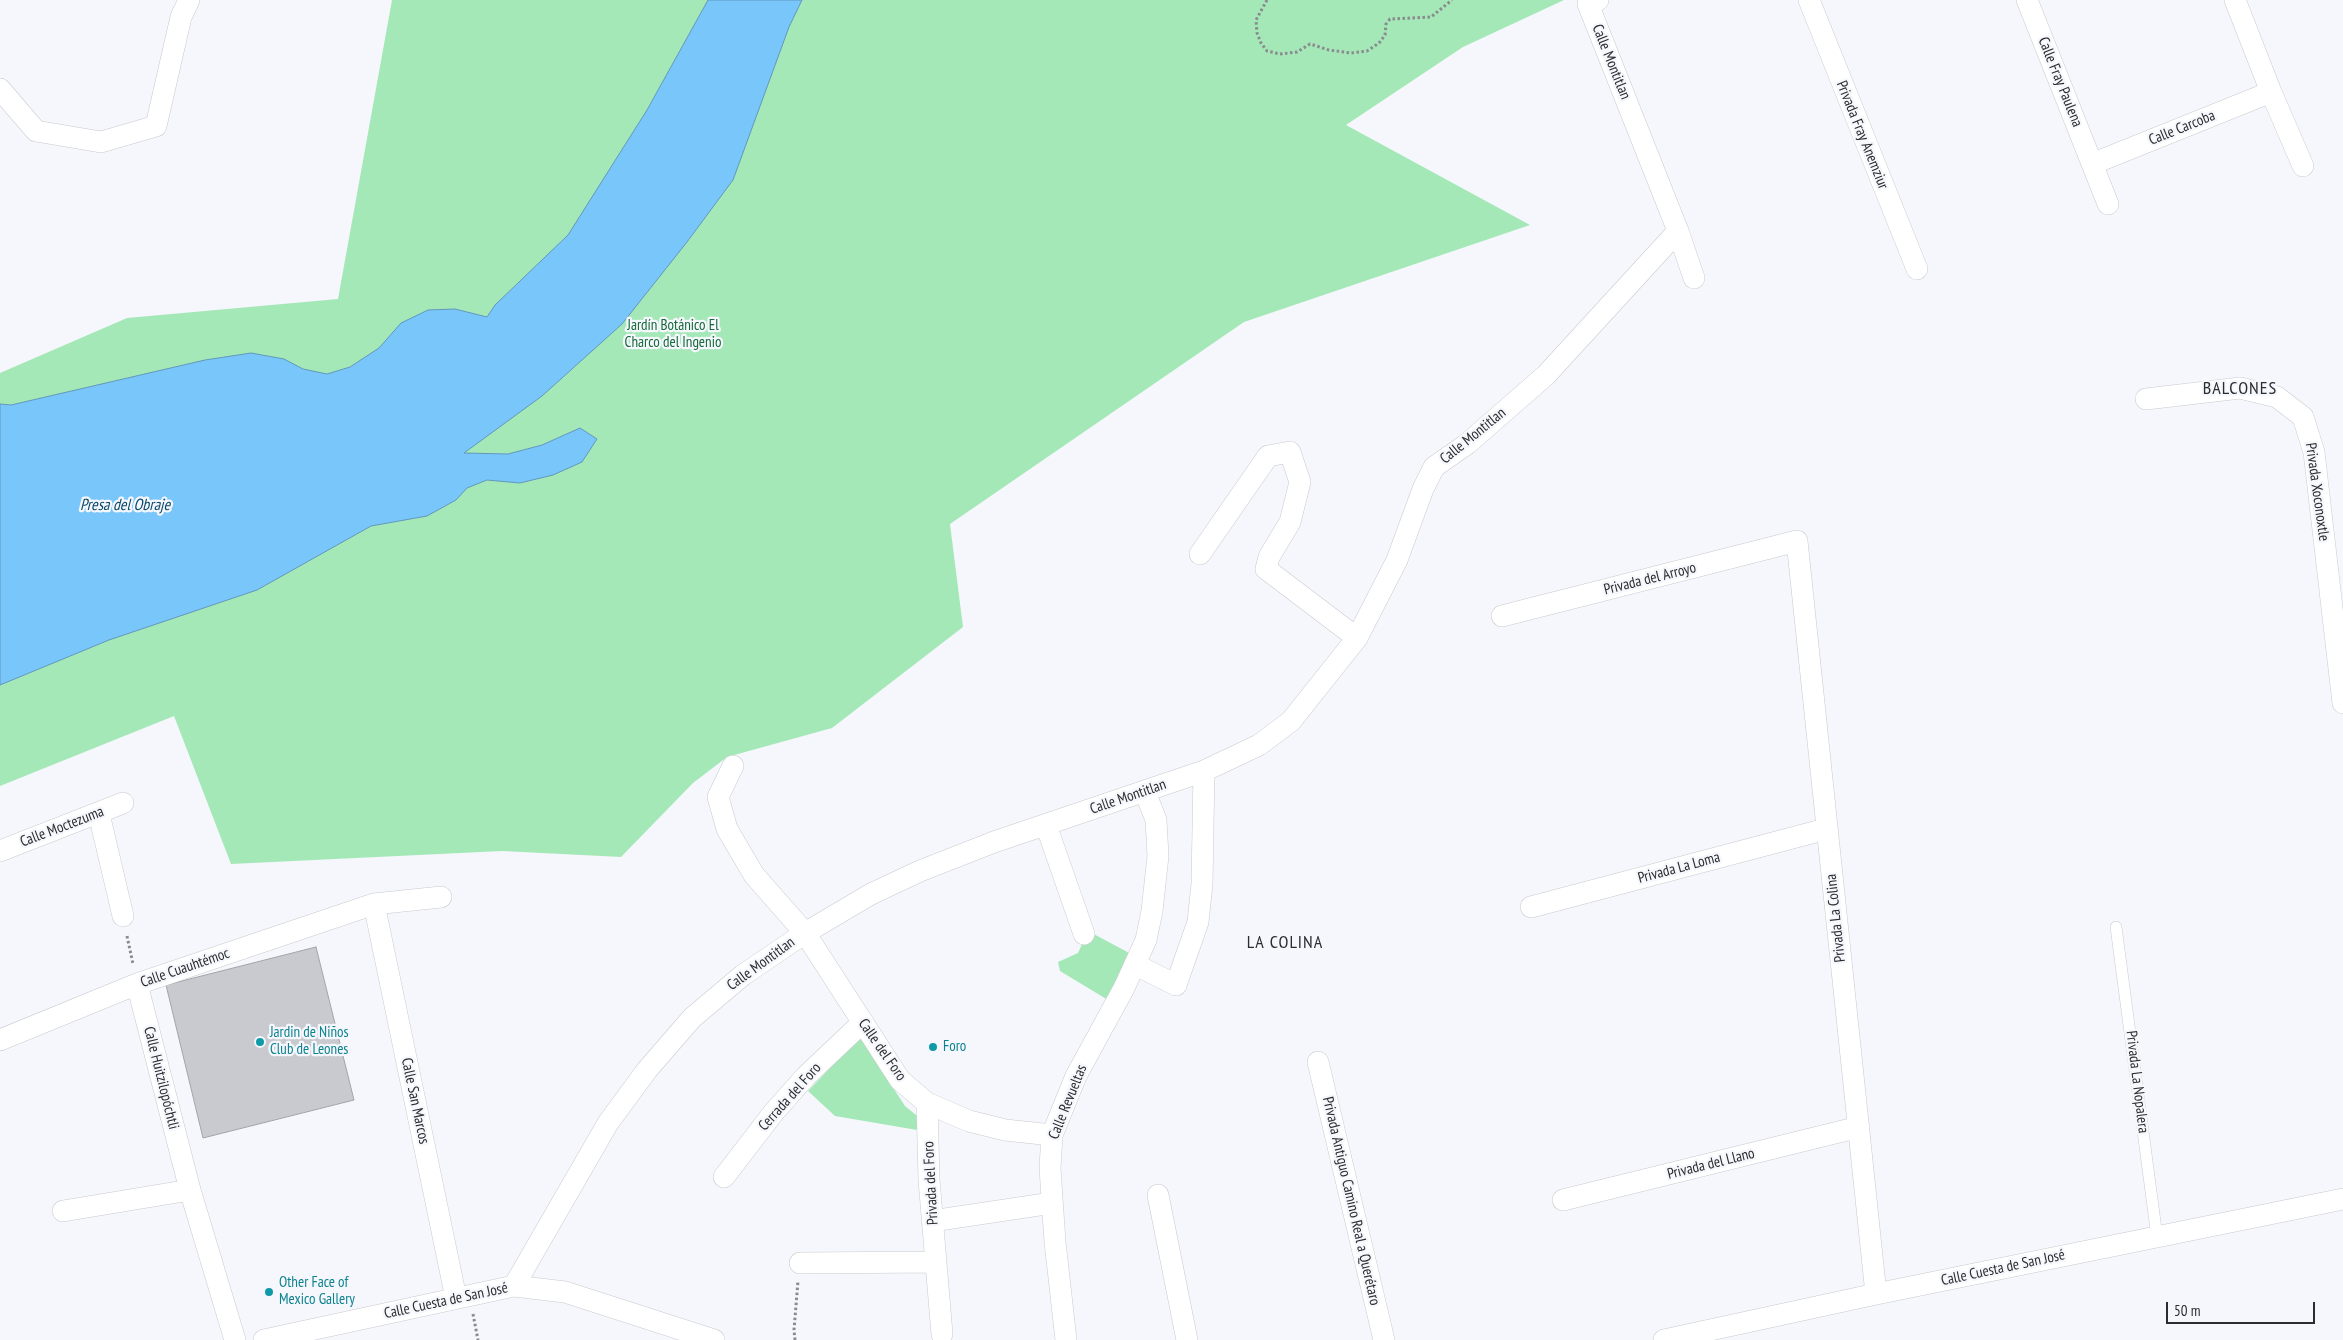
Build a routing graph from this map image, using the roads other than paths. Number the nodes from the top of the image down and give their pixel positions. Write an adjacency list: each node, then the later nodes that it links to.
1 (189, 0): 6 (street)
2 (1809, 0): 12 (street, Privada Fray Anemziur)
3 (2027, 0): 8 (street, Calle Fray Paulena)
4 (2235, 0): 7 (street)
5 (1590, 1): 11 (street, Calle Montitlan)
6 (0, 89)
7 (2271, 92): 8 (street, Calle Carcoba); 9 (street)
8 (2092, 164): 10 (street, Calle Fray Paulena)
9 (2303, 166)
10 (2108, 204)
11 (1678, 231): 13 (street, Calle Montitlan); 18 (street, Calle Montitlan)
12 (1916, 269)
13 (1694, 278)
14 (2146, 399): 19 (street, Privada Xoconoxtle)
15 (1797, 541): 17 (street, Privada del Arroyo); 26 (street, Privada La Colina)
16 (1200, 554): 18 (street)
17 (1502, 616)
18 (1357, 638): 21 (street, Calle Montitlan)
19 (2343, 703)
20 (733, 766): 33 (street, Calle del Foro)
21 (1204, 771): 22 (street, Calle Montitlan); 35 (street)
22 (1145, 792): 25 (street, Calle Montitlan); 35 (street, Calle Revueltas)
23 (124, 803): 24 (street, Calle Moctezuma)
24 (99, 814): 27 (street, Calle Moctezuma); 31 (street)
25 (1046, 825): 33 (street, Calle Montitlan); 34 (street)
26 (1826, 829): 30 (street, Privada La Loma); 41 (street, Privada La Colina)
27 (0, 851)
28 (441, 897): 29 (street, Calle Cuauhtémoc)
29 (374, 904): 36 (street, Calle Cuauhtémoc); 56 (street, Calle San Marcos)
30 (1531, 907)
31 (123, 916)
32 (2116, 927): 51 (lane, Privada La Nopalera)
33 (805, 933): 37 (street, Calle del Foro); 54 (street, Calle Montitlan)
34 (1084, 934)
35 (1136, 965): 42 (street, Calle Revueltas)
36 (138, 984): 38 (street, Calle Cuauhtémoc); 44 (street, Calle Huitzilopóchtli)
37 (863, 1022): 40 (street, Calle del Foro); 43 (street, Cerrada del Foro)
38 (0, 1040)
39 (1318, 1062): 63 (street, Privada Antiguo Camino Real a Querétaro)
40 (927, 1104): 42 (street, Calle del Foro); 50 (street, Privada del Foro)
41 (1859, 1127): 47 (street, Privada del Llano); 55 (street, Privada La Colina)
42 (1052, 1135): 48 (street, Calle Revueltas)
43 (724, 1177)
44 (190, 1190): 49 (street); 58 (street, Calle Huitzilopóchtli)
45 (1158, 1195): 62 (street)
46 (2343, 1199): 51 (street, Calle Cuesta de San José)
47 (1563, 1200)
48 (1052, 1203): 50 (street); 61 (street, Calle Revueltas)
49 (63, 1211)
50 (932, 1222): 52 (street, Privada del Foro)
51 (2156, 1237): 55 (street, Calle Cuesta de San José)
52 (935, 1262): 53 (street); 57 (street, Privada del Foro)
53 (800, 1263)
54 (514, 1286): 56 (street, Calle Cuesta de San José); 60 (street, Calle Cuesta de San José)
55 (1876, 1294): 64 (street, Calle Cuesta de San José)
56 (462, 1297): 59 (street, Calle Cuesta de San José)
57 (942, 1334)
58 (235, 1340)
59 (264, 1340)
60 (714, 1340)
61 (1066, 1340)
62 (1187, 1340)
63 (1384, 1340)
64 (1664, 1340)

